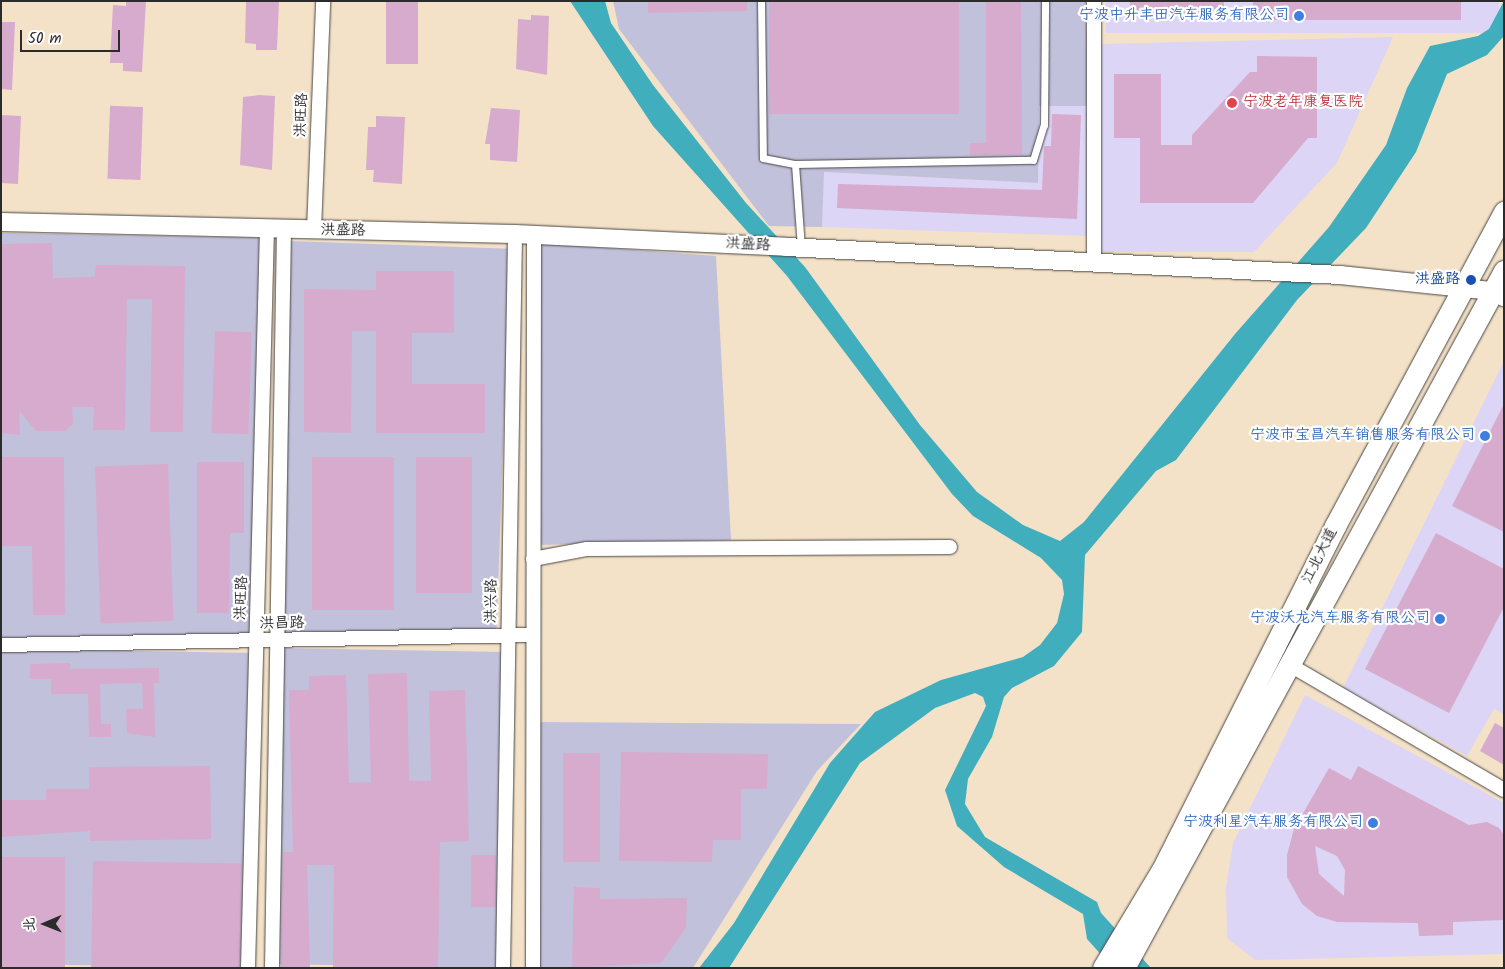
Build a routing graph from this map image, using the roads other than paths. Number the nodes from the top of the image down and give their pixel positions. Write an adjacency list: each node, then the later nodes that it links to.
1 (324, 1): 9 (street, 洪旺路)
2 (761, 1): 5 (lane)
3 (1045, 1): 5 (lane)
4 (1094, 1): 13 (street)
5 (795, 164): 12 (lane)
6 (1504, 212): 15 (main road, 江北大道)
7 (1, 222): 8 (street, 洪盛路)
8 (276, 230): 9 (street, 洪盛路); 21 (street, 洪旺路); 22 (street)
9 (314, 230): 10 (street, 洪盛路)
10 (515, 234): 11 (street, 洪盛路); 20 (street, 洪兴路)
11 (534, 235): 12 (street, 洪盛路); 18 (street)
12 (793, 247): 13 (street, 洪盛路)
13 (1094, 264): 15 (street, 洪盛路)
14 (1504, 271): 16 (main road, 江北大道)
15 (1463, 291): 16 (street, 洪盛路); 26 (main road, 江北大道)
16 (1498, 294): 24 (main road, 江北大道)
17 (950, 547): 18 (street)
18 (533, 559): 19 (street)
19 (533, 635): 20 (street, 洪昌路); 30 (street)
20 (508, 636): 22 (street, 洪昌路); 29 (street, 洪兴路)
21 (257, 640): 22 (street, 洪昌路); 23 (street, 洪昌路); 27 (street, 洪旺路)
22 (277, 640): 28 (street)
23 (1, 645)
24 (1290, 666): 25 (street); 26 (main road, 江北大道)
25 (1504, 790)
26 (1148, 909): 31 (main road); 32 (main road)
27 (248, 968)
28 (272, 968)
29 (503, 968)
30 (532, 968)
31 (1103, 968)
32 (1124, 968)

